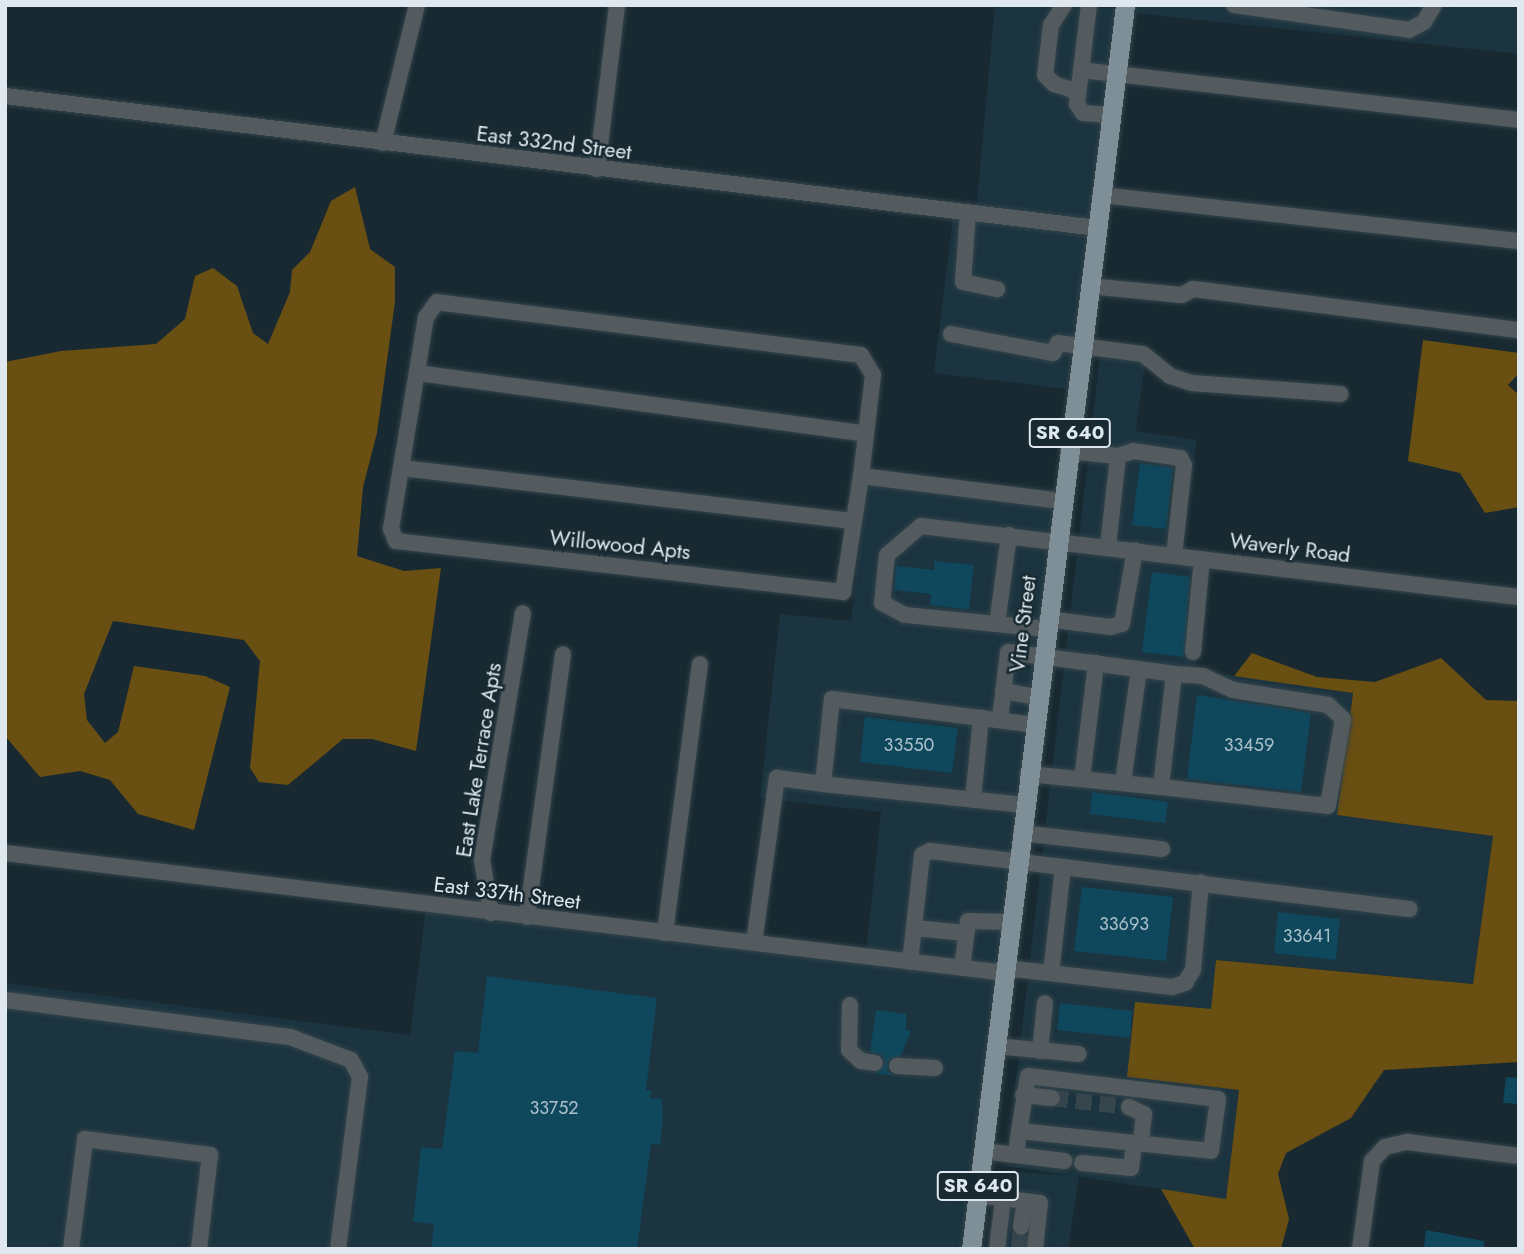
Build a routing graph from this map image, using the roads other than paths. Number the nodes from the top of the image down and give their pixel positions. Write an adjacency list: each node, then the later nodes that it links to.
1 (417, 5): 14 (street)
2 (617, 5): 15 (street)
3 (1064, 5): 10 (street)
4 (1089, 5): 8 (street)
5 (1124, 5): 9 (main road, Vine Street / SR 640)
6 (1234, 5): 7 (street)
7 (1434, 5)
8 (1081, 70): 9 (street); 10 (street)
9 (1117, 71): 12 (main road, Vine Street / SR 640); 13 (street)
10 (1078, 92): 12 (street)
11 (5, 96): 14 (street, East 332nd Street)
12 (1111, 115): 16 (main road, Vine Street / SR 640)
13 (1519, 120)
14 (383, 143): 15 (street, East 332nd Street)
15 (597, 169): 17 (street, East 332nd Street)
16 (1101, 195): 18 (main road, Vine Street / SR 640); 19 (street)
17 (968, 212): 18 (street, East 332nd Street); 21 (street)
18 (1097, 228): 20 (main road, Vine Street / SR 640)
19 (1519, 241)
20 (1089, 286): 22 (street); 24 (main road, Vine Street / SR 640)
21 (997, 289)
22 (1519, 330)
23 (951, 334): 24 (street)
24 (1082, 344): 26 (street); 28 (main road, Vine Street / SR 640)
25 (417, 373): 27 (street); 27 (street, Willowood Apts); 30 (street, Willowood Apts)
26 (1341, 394)
27 (866, 434): 31 (street, Willowood Apts)
28 (1068, 451): 29 (street); 32 (main road, Vine Street / SR 640)
29 (1118, 456): 36 (street); 38 (street)
30 (401, 468): 33 (street); 33 (street, Willowood Apts)
31 (861, 476): 32 (street); 33 (street, Willowood Apts)
32 (1061, 501): 35 (main road, Vine Street / SR 640)
33 (854, 521)
34 (1009, 534): 35 (street, Waverly Road); 42 (street); 42 (street, Waverly Road)
35 (1056, 541): 36 (street, Waverly Road); 43 (main road, Vine Street / SR 640)
36 (1108, 547): 37 (street, Waverly Road)
37 (1135, 550): 38 (street, Waverly Road); 43 (street)
38 (1174, 555): 39 (street, Waverly Road)
39 (1202, 559): 40 (street, Waverly Road); 44 (street)
40 (1519, 597)
41 (523, 613): 70 (street, East Lake Terrace Apts)
42 (998, 624): 43 (street)
43 (1046, 624): 46 (main road, Vine Street / SR 640)
44 (1193, 652)
45 (564, 654): 71 (street)
46 (1042, 656): 47 (street); 51 (street); 52 (main road, Vine Street / SR 640)
47 (1096, 663): 49 (street); 57 (street)
48 (700, 664): 74 (street)
49 (1139, 669): 50 (street); 58 (street)
50 (1174, 674): 60 (street); 60 (street)
51 (1003, 691): 52 (street); 54 (street)
52 (1037, 696): 55 (main road, Vine Street / SR 640)
53 (981, 717): 54 (street); 59 (street); 61 (street)
54 (1000, 719): 55 (street)
55 (1034, 725): 56 (main road, Vine Street / SR 640)
56 (1028, 774): 57 (street); 62 (main road, Vine Street / SR 640)
57 (1082, 779): 58 (street)
58 (1124, 782): 60 (street)
59 (823, 784): 61 (street); 76 (street)
60 (1161, 788)
61 (973, 800): 62 (street)
62 (1025, 805): 63 (main road, Vine Street / SR 640)
63 (1021, 833): 64 (street); 66 (main road, Vine Street / SR 640)
64 (1162, 849)
65 (5, 853): 70 (street, East 337th Street)
66 (1018, 861): 67 (street); 72 (main road, Vine Street / SR 640); 73 (street)
67 (1063, 867): 68 (street); 80 (street)
68 (1201, 882): 69 (street); 80 (street, East 337th Street)
69 (1410, 909)
70 (491, 913): 71 (street, East 337th Street)
71 (527, 917): 74 (street, East 337th Street)
72 (1011, 922): 75 (street); 79 (main road, Vine Street / SR 640)
73 (914, 928): 75 (street); 77 (street)
74 (665, 933): 76 (street, East 337th Street)
75 (966, 933): 78 (street)
76 (754, 943): 77 (street, East 337th Street)
77 (910, 962): 78 (street, East 337th Street)
78 (962, 968): 79 (street, East 337th Street)
79 (1005, 971): 80 (street, East 337th Street); 84 (main road, Vine Street / SR 640)
80 (1051, 973)
81 (5, 1000): 106 (street)
82 (1045, 1003): 85 (street)
83 (850, 1005): 87 (street)
84 (996, 1046): 85 (street); 95 (main road, Vine Street / SR 640)
85 (1040, 1051): 86 (street)
86 (1079, 1054)
87 (875, 1063)
88 (897, 1066): 89 (street)
89 (935, 1068)
90 (1023, 1095): 91 (street); 93 (street); 94 (street)
91 (1052, 1098)
92 (1129, 1107): 94 (street)
93 (1019, 1131): 94 (street); 96 (street)
94 (1138, 1143): 99 (street)
95 (983, 1151): 96 (street); 100 (main road, Vine Street / SR 640)
96 (1016, 1155): 98 (street)
97 (1519, 1156): 110 (street)
98 (1064, 1161)
99 (1082, 1163)
100 (977, 1195): 101 (street); 107 (main road, Vine Street / SR 640)
101 (1003, 1199): 102 (street); 108 (street)
102 (1025, 1201): 103 (street); 109 (street)
103 (1021, 1227)
104 (71, 1249): 105 (street)
105 (200, 1249)
106 (338, 1249)
107 (971, 1249)
108 (996, 1249)
109 (1035, 1249)
110 (1360, 1249)

